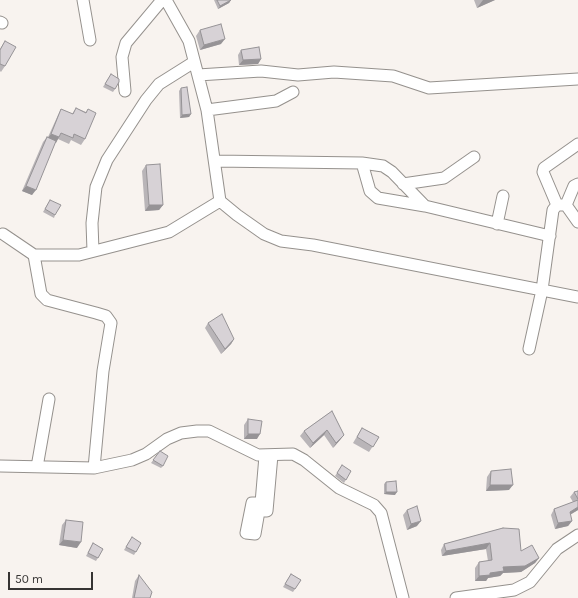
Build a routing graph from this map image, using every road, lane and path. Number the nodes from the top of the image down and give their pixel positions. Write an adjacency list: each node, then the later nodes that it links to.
1 (83, 0): 4 (street)
2 (162, 0): 8 (street)
3 (166, 0): 5 (street)
4 (90, 40)
5 (194, 62): 6 (street); 25 (street)
6 (198, 75): 7 (street); 10 (street)
7 (578, 79)
8 (125, 91)
9 (293, 92): 10 (street)
10 (207, 110): 13 (street)
11 (578, 144): 19 (street)
12 (474, 156): 15 (street)
13 (215, 160): 14 (street); 18 (street)
14 (362, 163): 15 (street); 20 (street)
15 (403, 184): 20 (street)
16 (578, 184): 19 (street)
17 (502, 196): 22 (street)
18 (220, 201): 25 (street); 27 (street)
19 (562, 205): 21 (street); 24 (street)
20 (425, 206): 22 (street)
21 (578, 222)
22 (497, 224): 24 (street)
23 (3, 234): 26 (street)
24 (550, 236): 27 (street)
25 (93, 251): 26 (street)
26 (34, 255): 34 (street)
27 (542, 290): 28 (street); 29 (street)
28 (578, 297)
29 (530, 349)
30 (49, 399): 33 (street)
31 (269, 456): 31 (street); 34 (street); 36 (street)
32 (0, 466): 33 (street)
33 (37, 467): 34 (street)
34 (94, 468)
35 (578, 535): 37 (street)
36 (402, 598)
37 (456, 598)

